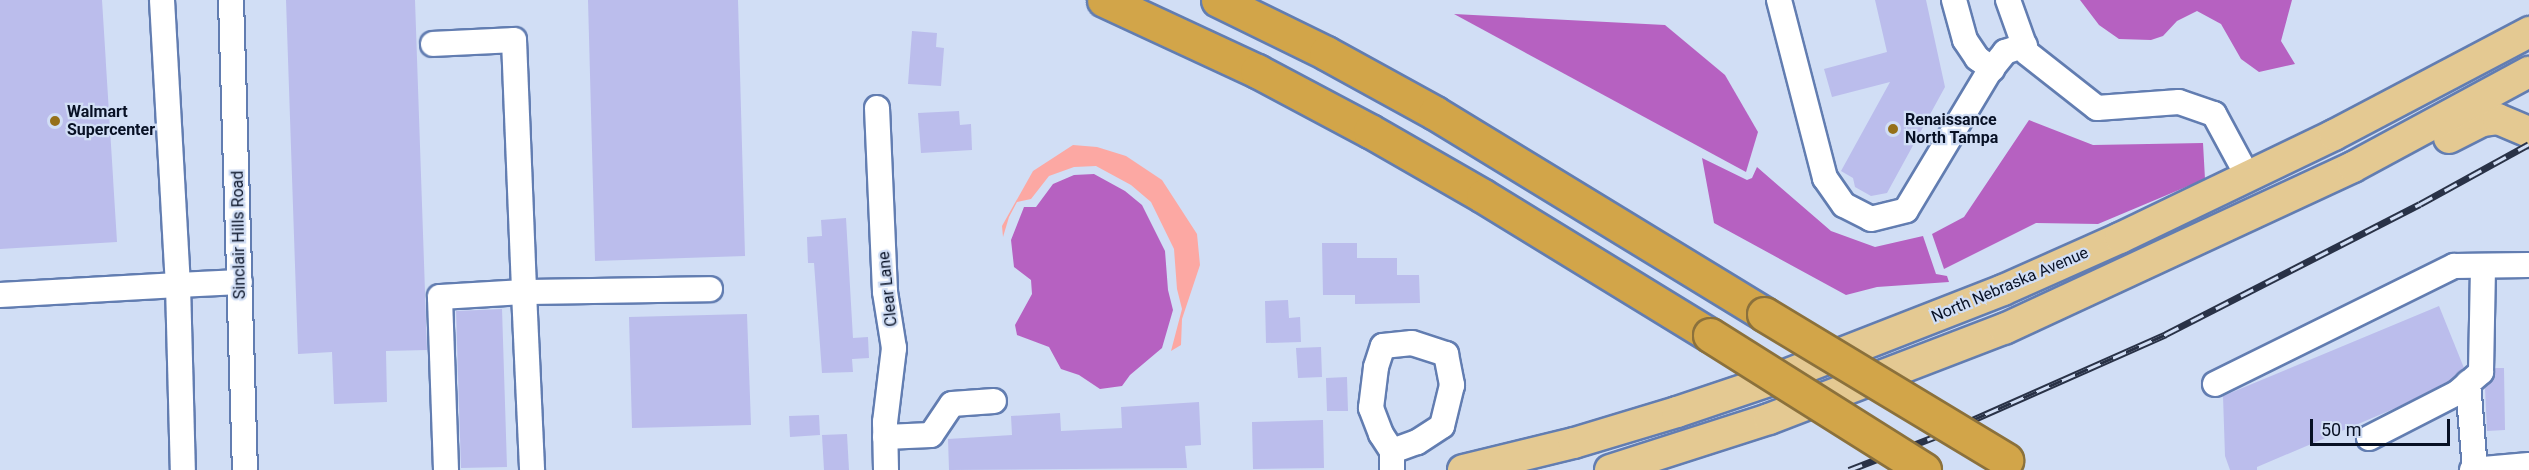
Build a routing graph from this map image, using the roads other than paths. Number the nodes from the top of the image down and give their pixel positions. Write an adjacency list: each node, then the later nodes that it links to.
1 (162, 0): 19 (street)
2 (231, 0): 18 (street, Sinclair Hills Road)
3 (1104, 0): 39 (highway, bridge)
4 (1218, 0): 30 (highway, bridge)
5 (1779, 0): 11 (street)
6 (1954, 0): 11 (street)
7 (2008, 0): 10 (street)
8 (2529, 32): 15 (main road, North Nebraska Avenue)
9 (433, 44): 21 (street)
10 (2025, 45): 11 (street); 15 (street)
11 (1992, 69)
12 (2529, 72): 23 (main road)
13 (877, 108): 27 (street, Clear Lane)
14 (2529, 132): 23 (main road)
15 (2248, 177): 23 (main road); 37 (main road, North Nebraska Avenue)
16 (2529, 265): 17 (street)
17 (2483, 266): 24 (street); 25 (street)
18 (240, 282): 19 (street); 33 (street, Sinclair Hills Road)
19 (178, 285): 22 (street); 32 (street)
20 (710, 289): 21 (street)
21 (524, 292): 34 (street); 35 (street)
22 (0, 295)
23 (2004, 329): 38 (main road)
24 (2468, 383): 28 (street); 40 (street)
25 (2215, 384)
26 (994, 401): 27 (street)
27 (885, 437): 36 (street, Clear Lane)
28 (2369, 438)
29 (1392, 460): 29 (street)
30 (2014, 465)
31 (2529, 465): 40 (street)
32 (183, 470)
33 (244, 470)
34 (446, 470)
35 (532, 470)
36 (886, 470)
37 (1463, 470)
38 (1610, 470)
39 (1924, 470)
40 (2473, 470)

